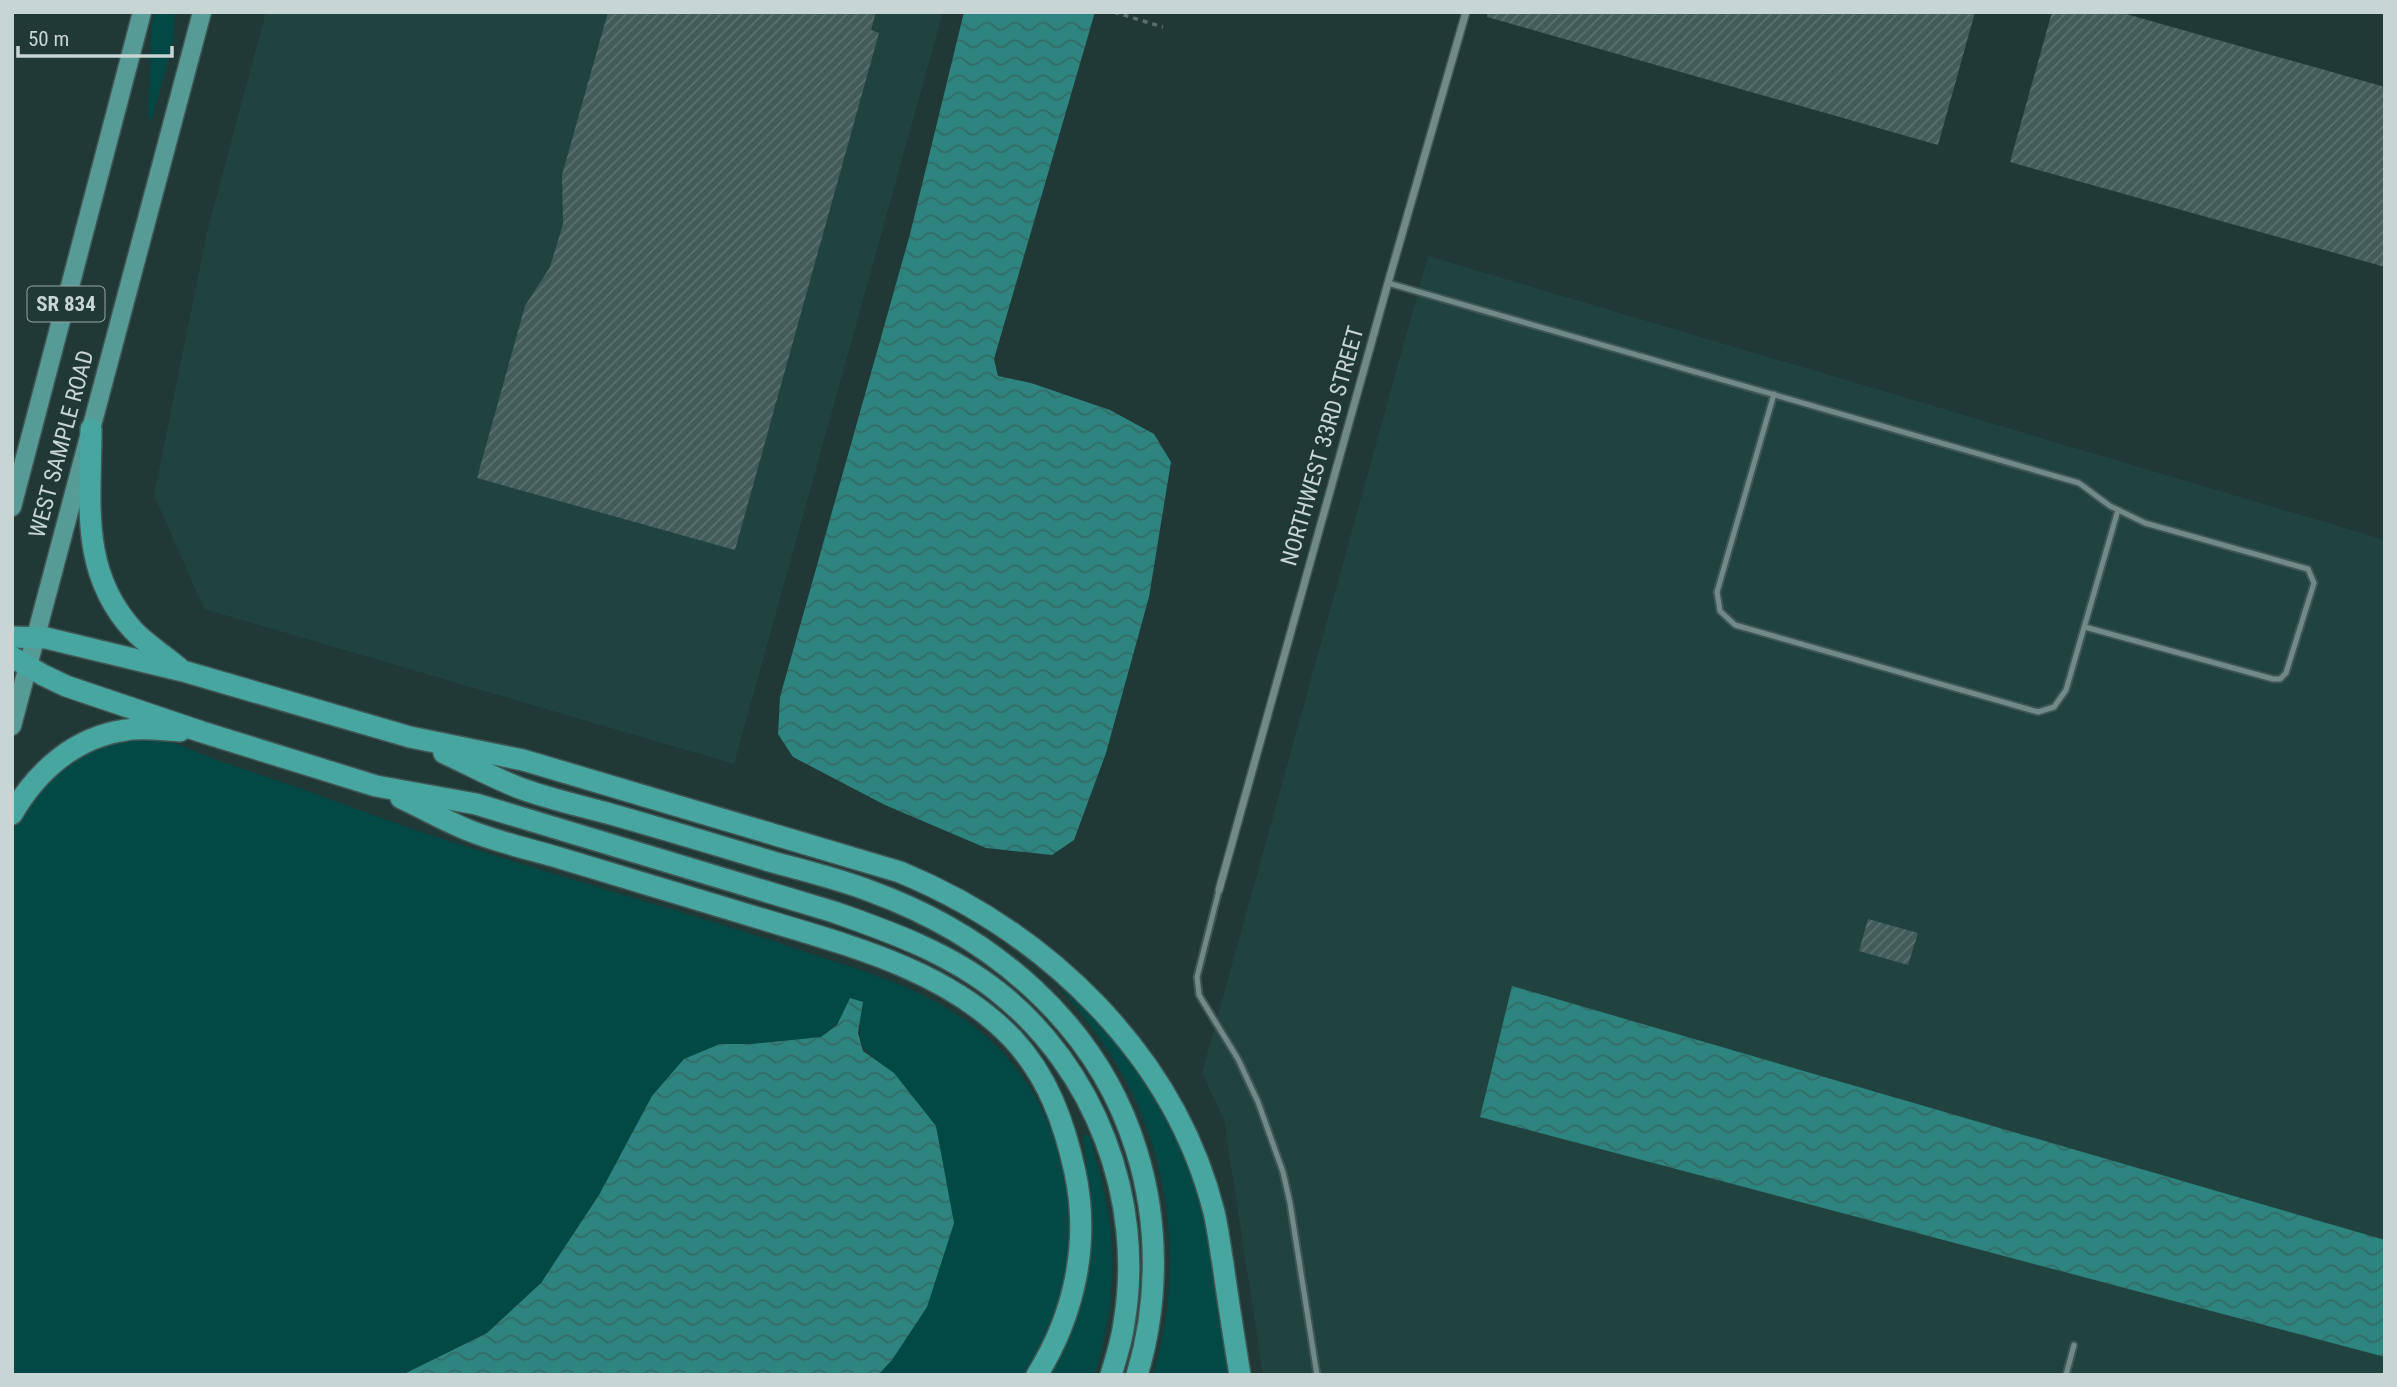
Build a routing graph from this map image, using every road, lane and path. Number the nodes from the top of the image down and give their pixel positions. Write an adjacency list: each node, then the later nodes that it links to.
1 (142, 12): 9 (main road, WEST SAMPLE ROAD / SR 834)
2 (202, 12): 8 (main road, WEST SAMPLE ROAD / SR 834)
3 (1114, 12): 5 (path)
4 (1466, 12): 6 (street, NORTHWEST 33RD STREET)
5 (1163, 27)
6 (1388, 283): 7 (lane); 21 (street, NORTHWEST 33RD STREET)
7 (1774, 394): 10 (lane); 11 (lane)
8 (91, 429): 13 (main road, WEST SAMPLE ROAD / SR 834); 15 (highway)
9 (12, 507)
10 (2118, 510): 11 (lane); 11 (lane)
11 (2085, 626)
12 (12, 637): 13 (highway)
13 (35, 637): 14 (main road, WEST SAMPLE ROAD / SR 834); 15 (highway)
14 (20, 662): 16 (main road, WEST SAMPLE ROAD / SR 834); 17 (highway)
15 (183, 671): 18 (highway)
16 (12, 726)
17 (202, 732): 19 (highway); 20 (highway)
18 (410, 737): 25 (highway); 26 (highway)
19 (376, 786): 23 (highway); 24 (highway)
20 (12, 814)
21 (1219, 890): 27 (lane)
22 (2074, 1345): 28 (lane)
23 (1037, 1375)
24 (1111, 1375)
25 (1137, 1375)
26 (1240, 1375)
27 (1317, 1375)
28 (2066, 1375)

